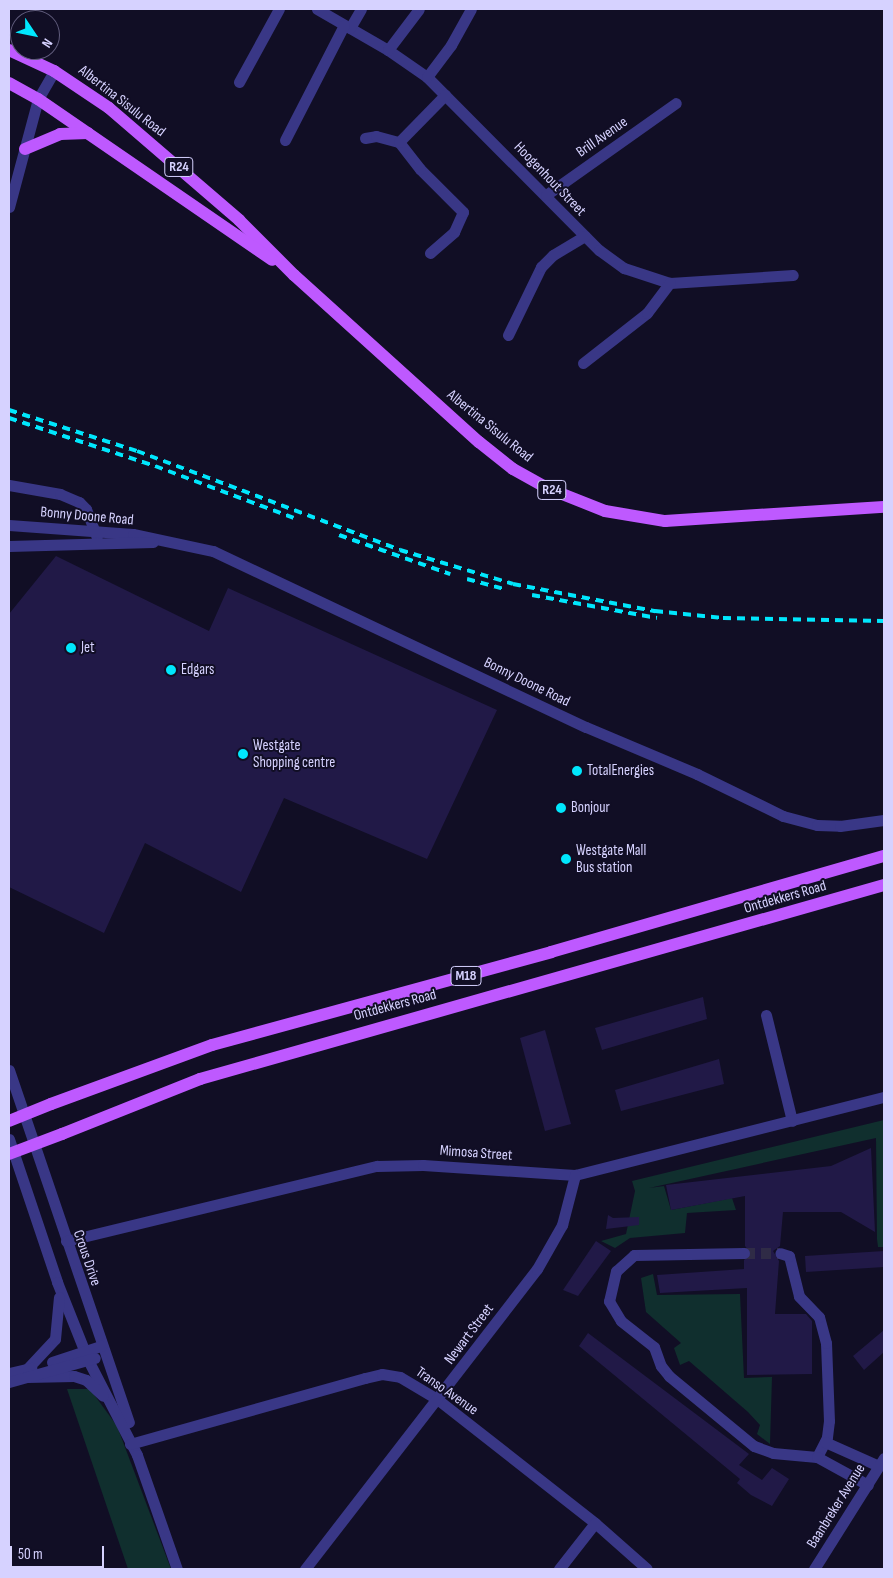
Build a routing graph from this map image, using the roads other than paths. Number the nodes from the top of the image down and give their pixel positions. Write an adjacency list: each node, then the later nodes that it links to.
1 (279, 9): 11 (street)
2 (317, 9): 6 (street, Hoogenhout Street)
3 (361, 9): 6 (street)
4 (419, 9): 8 (street)
5 (471, 9): 10 (street)
6 (347, 26): 8 (street, Hoogenhout Street); 18 (street)
7 (9, 50): 9 (main road, Albertina Sisulu Road / R24)
8 (388, 50): 10 (street, Hoogenhout Street)
9 (54, 70): 14 (street); 25 (main road, Albertina Sisulu Road / R24)
10 (427, 77): 13 (street, Hoogenhout Street)
11 (239, 82)
12 (9, 83): 14 (main road, Albertina Sisulu Road / R24)
13 (445, 94): 19 (street); 21 (street, Hoogenhout Street)
14 (38, 99): 16 (main road, Albertina Sisulu Road / R24); 20 (street)
15 (676, 103): 21 (street, Brill Avenue)
16 (88, 133): 20 (main road); 25 (main road, Albertina Sisulu Road / R24)
17 (365, 138): 19 (street)
18 (285, 140)
19 (399, 142): 24 (street)
20 (25, 149): 22 (street)
21 (546, 195): 23 (street, Hoogenhout Street)
22 (9, 207)
23 (585, 236): 27 (street, Hoogenhout Street); 28 (street)
24 (430, 253)
25 (294, 275): 31 (main road, Albertina Sisulu Road / R24)
26 (793, 275): 27 (street, Hoogenhout Street)
27 (670, 283): 29 (street)
28 (508, 335)
29 (583, 363)
30 (9, 485): 33 (street)
31 (884, 508)
32 (14, 525): 33 (street, Bonny Doone Road); 36 (street)
33 (96, 531): 34 (street, Bonny Doone Road); 35 (street)
34 (162, 541): 35 (street, Bonny Doone Road); 37 (street, Bonny Doone Road)
35 (98, 545): 36 (street, Bonny Doone Road)
36 (12, 546)
37 (884, 820)
38 (884, 856): 44 (main road, Ontdekkers Road / M18, bridge)
39 (884, 885): 46 (main road, Ontdekkers Road / M18, bridge)
40 (766, 1015): 43 (street)
41 (9, 1070): 48 (street, Crous Drive)
42 (884, 1096): 43 (street, Mimosa Street)
43 (792, 1121): 47 (street, Mimosa Street)
44 (9, 1122)
45 (9, 1140): 51 (street, Crous Drive)
46 (9, 1154)
47 (575, 1175): 48 (street, Mimosa Street); 57 (street, Newart Street)
48 (66, 1242): 52 (street, Crous Drive)
49 (744, 1253): 61 (street)
50 (780, 1253): 59 (street)
51 (57, 1282): 53 (street, Crous Drive); 55 (street)
52 (102, 1350): 53 (street); 60 (street, Crous Drive)
53 (86, 1356): 55 (street); 58 (street, Crous Drive)
54 (9, 1373): 55 (street)
55 (26, 1373): 56 (street); 58 (street)
56 (9, 1382)
57 (437, 1399): 60 (street, Transo Avenue); 64 (street, Transo Avenue); 66 (street, Newart Street)
58 (121, 1420): 60 (street, Crous Drive)
59 (825, 1442): 61 (street); 62 (street)
60 (133, 1443): 65 (street, Crous Drive)
61 (817, 1457): 63 (street)
62 (882, 1462): 63 (street, Baanbreker Avenue)
63 (868, 1484): 69 (street, Baanbreker Avenue)
64 (595, 1523): 67 (street); 68 (street, Transo Avenue)
65 (178, 1569)
66 (305, 1569)
67 (559, 1569)
68 (647, 1569)
69 (814, 1569)

